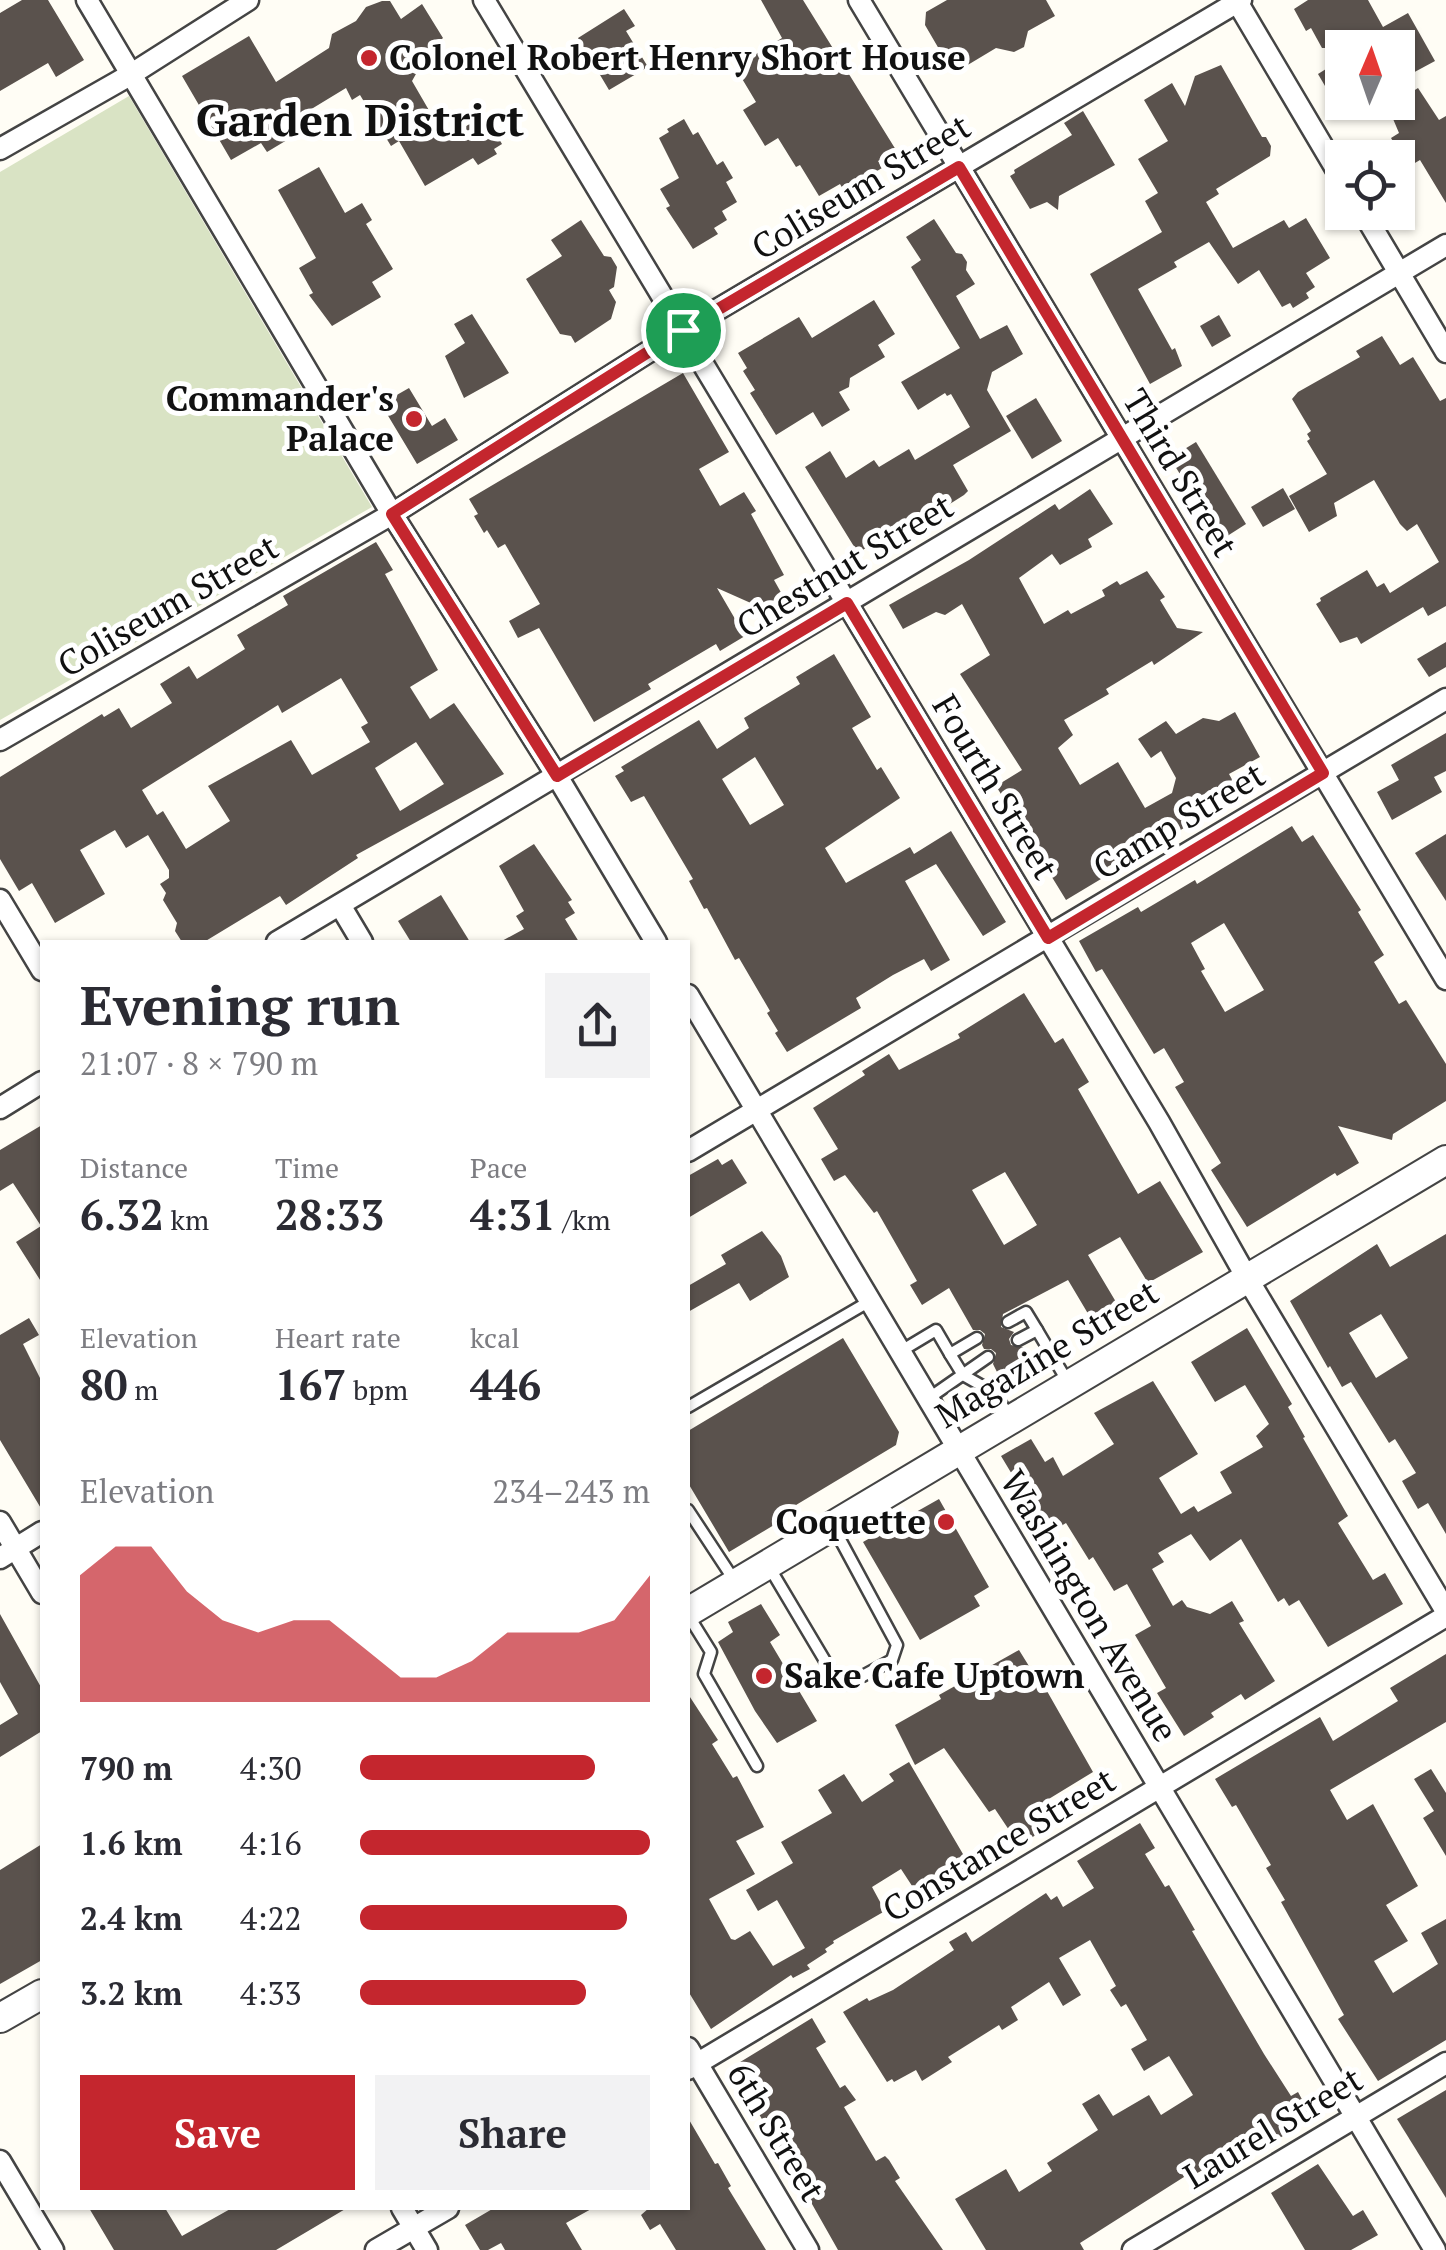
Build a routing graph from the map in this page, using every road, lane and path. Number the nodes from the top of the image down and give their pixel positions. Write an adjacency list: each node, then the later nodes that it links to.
1 (87, 0): 6 (street)
2 (248, 0): 6 (street)
3 (484, 0): 13 (street, Fourth Street)
4 (859, 0): 9 (street, Third Street)
5 (1238, 1): 8 (street); 9 (street, Coliseum Street)
6 (130, 75): 7 (street); 16 (street)
7 (0, 149)
8 (1325, 150)
9 (959, 167): 13 (street, Coliseum Street); 15 (street, Third Street)
10 (1373, 230): 12 (street)
11 (1446, 245): 12 (street, Chestnut Street)
12 (1399, 273): 14 (street); 15 (street, Chestnut Street)
13 (683, 330): 16 (street, Coliseum Street); 17 (street, Fourth Street)
14 (1446, 352)
15 (1122, 438): 17 (street, Chestnut Street); 20 (street, Third Street)
16 (392, 514): 19 (street, Coliseum Street); 21 (street)
17 (847, 603): 21 (street, Chestnut Street); 24 (street, Fourth Street)
18 (1446, 700): 20 (street, Camp Street)
19 (0, 740)
20 (1323, 773): 24 (street, Camp Street); 29 (street, Third Street)
21 (557, 776): 23 (street, Chestnut Street); 27 (street)
22 (0, 900): 28 (street)
23 (340, 905): 25 (street, Chestnut Street); 26 (street)
24 (1048, 938): 33 (street, Camp Street); 36 (street, Fourth Street)
25 (280, 940)
26 (361, 940)
27 (655, 940)
28 (40, 967)
29 (1446, 978)
30 (690, 998): 33 (street, Washington Avenue)
31 (40, 1083): 32 (street)
32 (0, 1108)
33 (757, 1112): 34 (street, Camp Street); 37 (street, Washington Avenue)
34 (690, 1149)
35 (1446, 1160): 36 (street, Magazine Street)
36 (1247, 1278): 47 (street, Magazine Street); 62 (street, Fourth Street)
37 (870, 1302): 42 (street, Washington Avenue); 50 (lane)
38 (1008, 1322): 39 (lane)
39 (1037, 1330): 41 (lane); 45 (lane)
40 (977, 1338): 43 (lane)
41 (1018, 1340)
42 (900, 1352): 43 (lane); 49 (street, Washington Avenue)
43 (950, 1354): 46 (lane)
44 (988, 1357): 46 (lane)
45 (1053, 1357): 47 (lane); 48 (lane)
46 (963, 1375): 48 (lane); 49 (lane)
47 (1069, 1384): 51 (street, Magazine Street)
48 (993, 1392): 51 (lane)
49 (928, 1398): 52 (street, Washington Avenue)
50 (690, 1406)
51 (1011, 1418): 52 (street, Magazine Street)
52 (958, 1451): 55 (street, Magazine Street); 65 (street, Washington Avenue)
53 (690, 1513): 59 (lane)
54 (0, 1522): 57 (street)
55 (832, 1525): 58 (street, Magazine Street); 58 (lane)
56 (40, 1533): 57 (street)
57 (8, 1553): 60 (street)
58 (768, 1564): 59 (street, Magazine Street)
59 (736, 1584): 61 (street, Magazine Street)
60 (40, 1591)
61 (690, 1613)
62 (1446, 1613): 65 (street, Constance Street)
63 (690, 1617): 64 (lane)
64 (757, 1766)
65 (1159, 1787): 68 (street, Constance Street); 70 (street, Washington Avenue)
66 (40, 1995): 67 (street)
67 (0, 2018)
68 (691, 2060): 78 (street, 6th Street)
69 (1446, 2063): 70 (street, Laurel Street)
70 (1356, 2116): 79 (street, Laurel Street); 80 (street, Washington Avenue)
71 (0, 2161): 75 (street)
72 (403, 2210): 74 (street)
73 (444, 2210): 74 (street)
74 (413, 2228): 76 (street); 77 (street)
75 (53, 2250)
76 (376, 2250)
77 (426, 2250)
78 (808, 2250)
79 (1133, 2250)
80 (1435, 2250)

